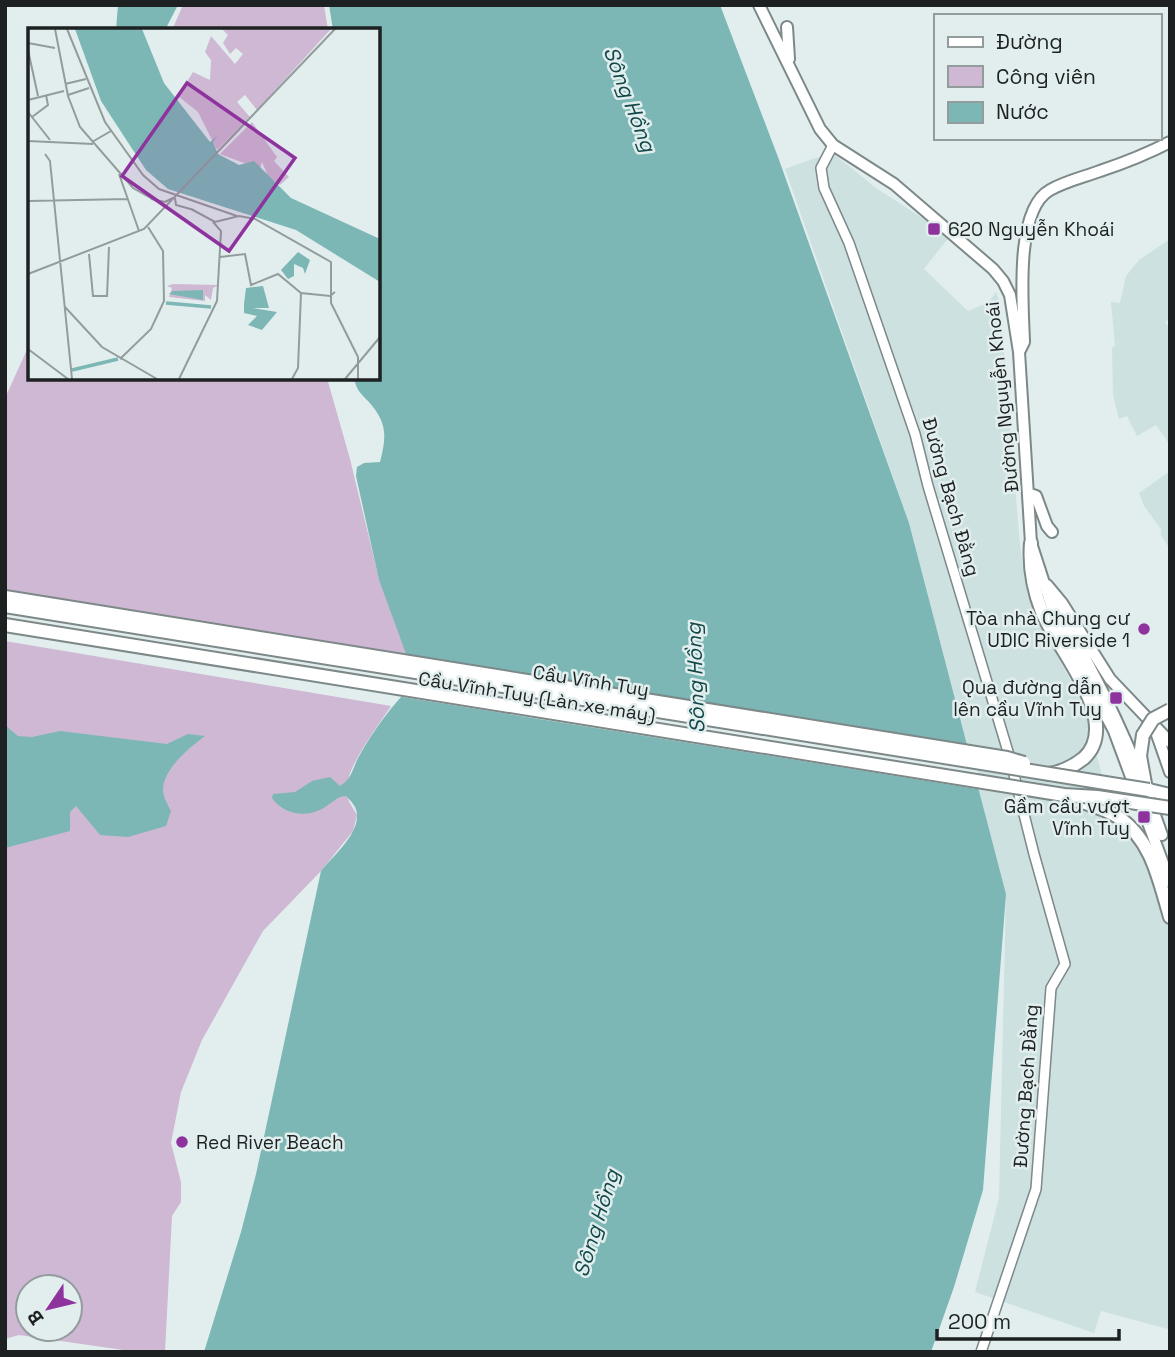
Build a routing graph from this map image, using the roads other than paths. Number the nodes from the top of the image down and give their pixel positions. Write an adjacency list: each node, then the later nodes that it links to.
1 (759, 5): 3 (main road, Đường Nguyễn Khoái)
2 (787, 27): 3 (main road)
3 (789, 65): 5 (main road, Đường Nguyễn Khoái)
4 (1170, 142): 6 (main road)
5 (833, 145): 6 (main road, Đường Nguyễn Khoái); 27 (street, Đường Bạch Đằng)
6 (1019, 352): 7 (main road, Đường Nguyễn Khoái)
7 (1030, 495): 8 (main road); 9 (main road, Đường Nguyễn Khoái)
8 (1052, 532)
9 (1031, 543): 10 (main road, Đường Nguyễn Khoái); 19 (highway)
10 (1046, 586): 16 (main road); 20 (main road, Đường Nguyễn Khoái); 25 (main road, Đường Nguyễn Khoái)
11 (5, 597): 19 (highway, Cầu Vĩnh Tuy (Làn xe máy), bridge)
12 (5, 606): 19 (highway, Cầu Vĩnh Tuy, bridge)
13 (5, 625): 22 (highway, Cầu Vĩnh Tuy, bridge)
14 (5, 632): 22 (highway, Cầu Vĩnh Tuy (Làn xe máy), bridge)
15 (1170, 710): 20 (highway, bridge)
16 (1154, 727): 17 (main road); 18 (main road)
17 (1170, 742)
18 (1170, 772)
19 (1046, 774): 20 (highway, Cầu Vĩnh Tuy, bridge)
20 (1148, 789): 21 (highway, Cầu Vĩnh Tuy); 24 (main road, Đường Nguyễn Khoái)
21 (1170, 793)
22 (1064, 795): 23 (highway, Cầu Vĩnh Tuy, bridge); 26 (highway)
23 (1170, 808)
24 (1170, 859)
25 (1170, 882)
26 (1170, 917)
27 (981, 1352)

